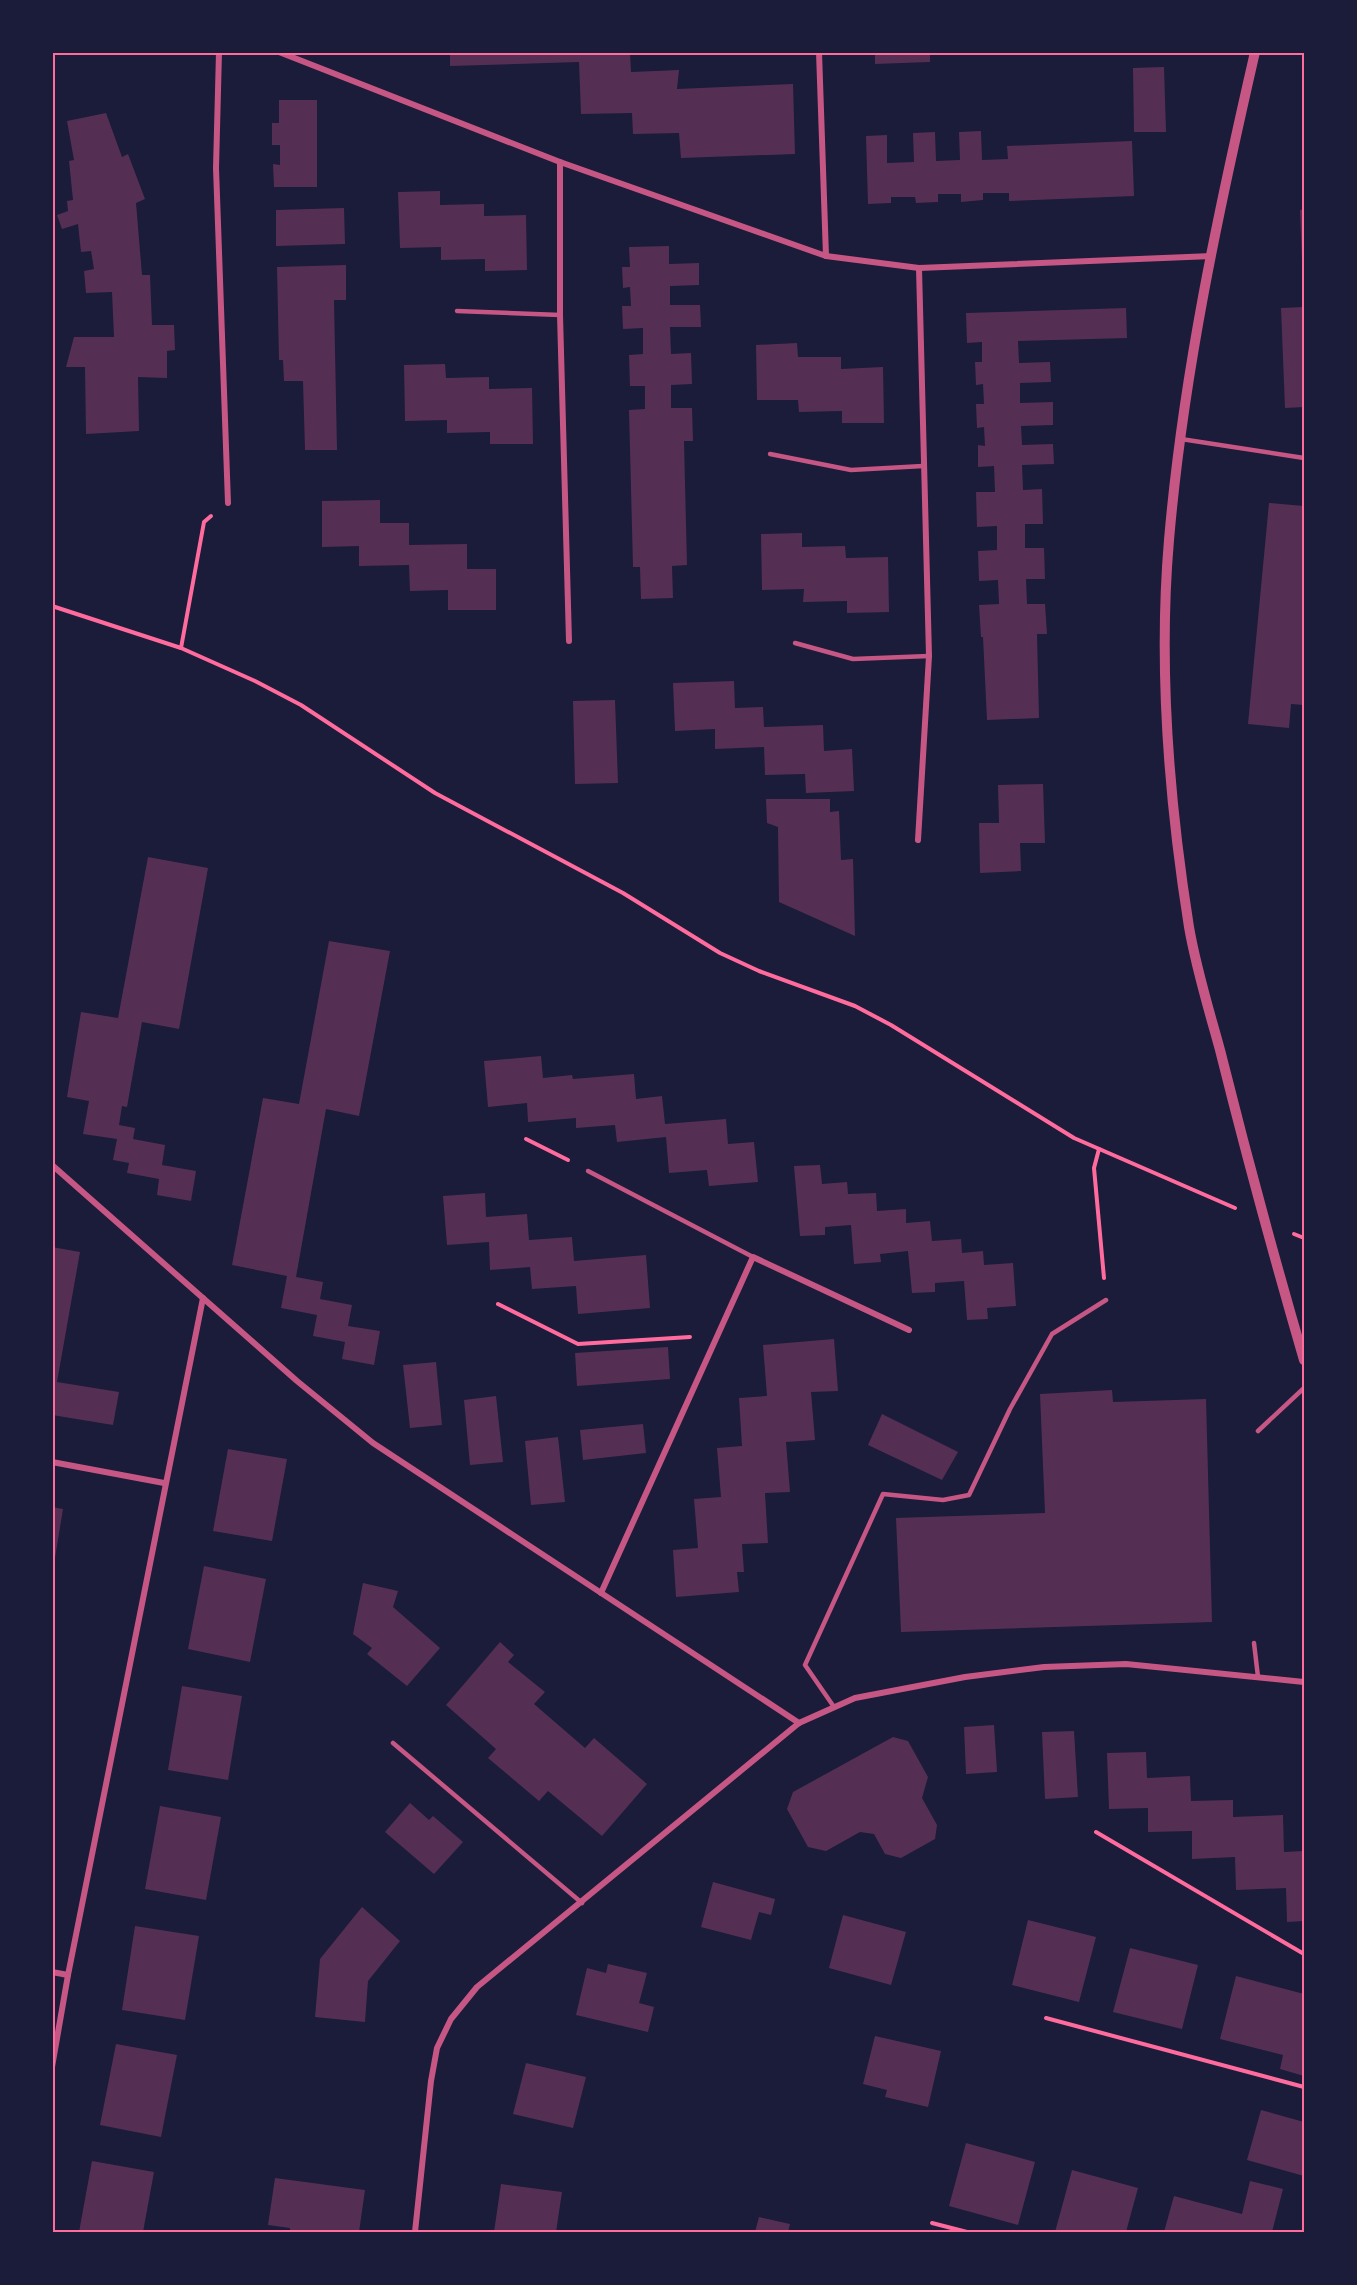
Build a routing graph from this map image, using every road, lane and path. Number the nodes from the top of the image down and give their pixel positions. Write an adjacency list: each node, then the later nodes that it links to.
1 (219, 52): 15 (street)
2 (279, 52): 5 (street)
3 (819, 52): 6 (street)
4 (1255, 52): 7 (street)
5 (561, 162): 6 (street); 10 (street)
6 (826, 256): 8 (street)
7 (1212, 256): 8 (street); 11 (street)
8 (919, 268): 14 (street)
9 (457, 311): 10 (lane)
10 (560, 315): 17 (street)
11 (1180, 440): 13 (lane); 35 (street)
12 (770, 454): 14 (lane)
13 (1305, 458)
14 (923, 466): 20 (street)
15 (228, 502): 19 (path)
16 (52, 606): 19 (path)
17 (569, 641)
18 (795, 643): 20 (lane)
19 (181, 648): 23 (path)
20 (929, 656): 21 (street)
21 (918, 840)
22 (526, 1139): 25 (path)
23 (1099, 1149): 26 (path); 31 (path)
24 (52, 1165): 30 (street)
25 (588, 1171): 29 (lane)
26 (1240, 1210)
27 (1283, 1229): 28 (path)
28 (1305, 1238)
29 (753, 1257): 33 (street); 34 (street)
30 (203, 1299): 39 (street); 40 (street)
31 (1106, 1300): 44 (lane)
32 (498, 1304): 34 (path)
33 (909, 1330)
34 (718, 1335): 40 (street)
35 (1305, 1360)
36 (1305, 1388): 37 (lane)
37 (1258, 1431)
38 (52, 1462): 39 (street)
39 (164, 1483): 51 (street)
40 (601, 1593): 45 (street)
41 (1254, 1643): 42 (lane)
42 (1258, 1677): 43 (street); 44 (street)
43 (1305, 1682)
44 (834, 1707): 45 (street)
45 (799, 1723): 48 (street)
46 (393, 1743): 48 (lane)
47 (1096, 1832): 49 (path)
48 (582, 1903): 56 (street)
49 (1305, 1954)
50 (52, 1972): 51 (street)
51 (68, 1975): 53 (street)
52 (1046, 2018): 54 (path)
53 (52, 2067)
54 (1305, 2087)
55 (932, 2223): 57 (path)
56 (415, 2232)
57 (967, 2232)

